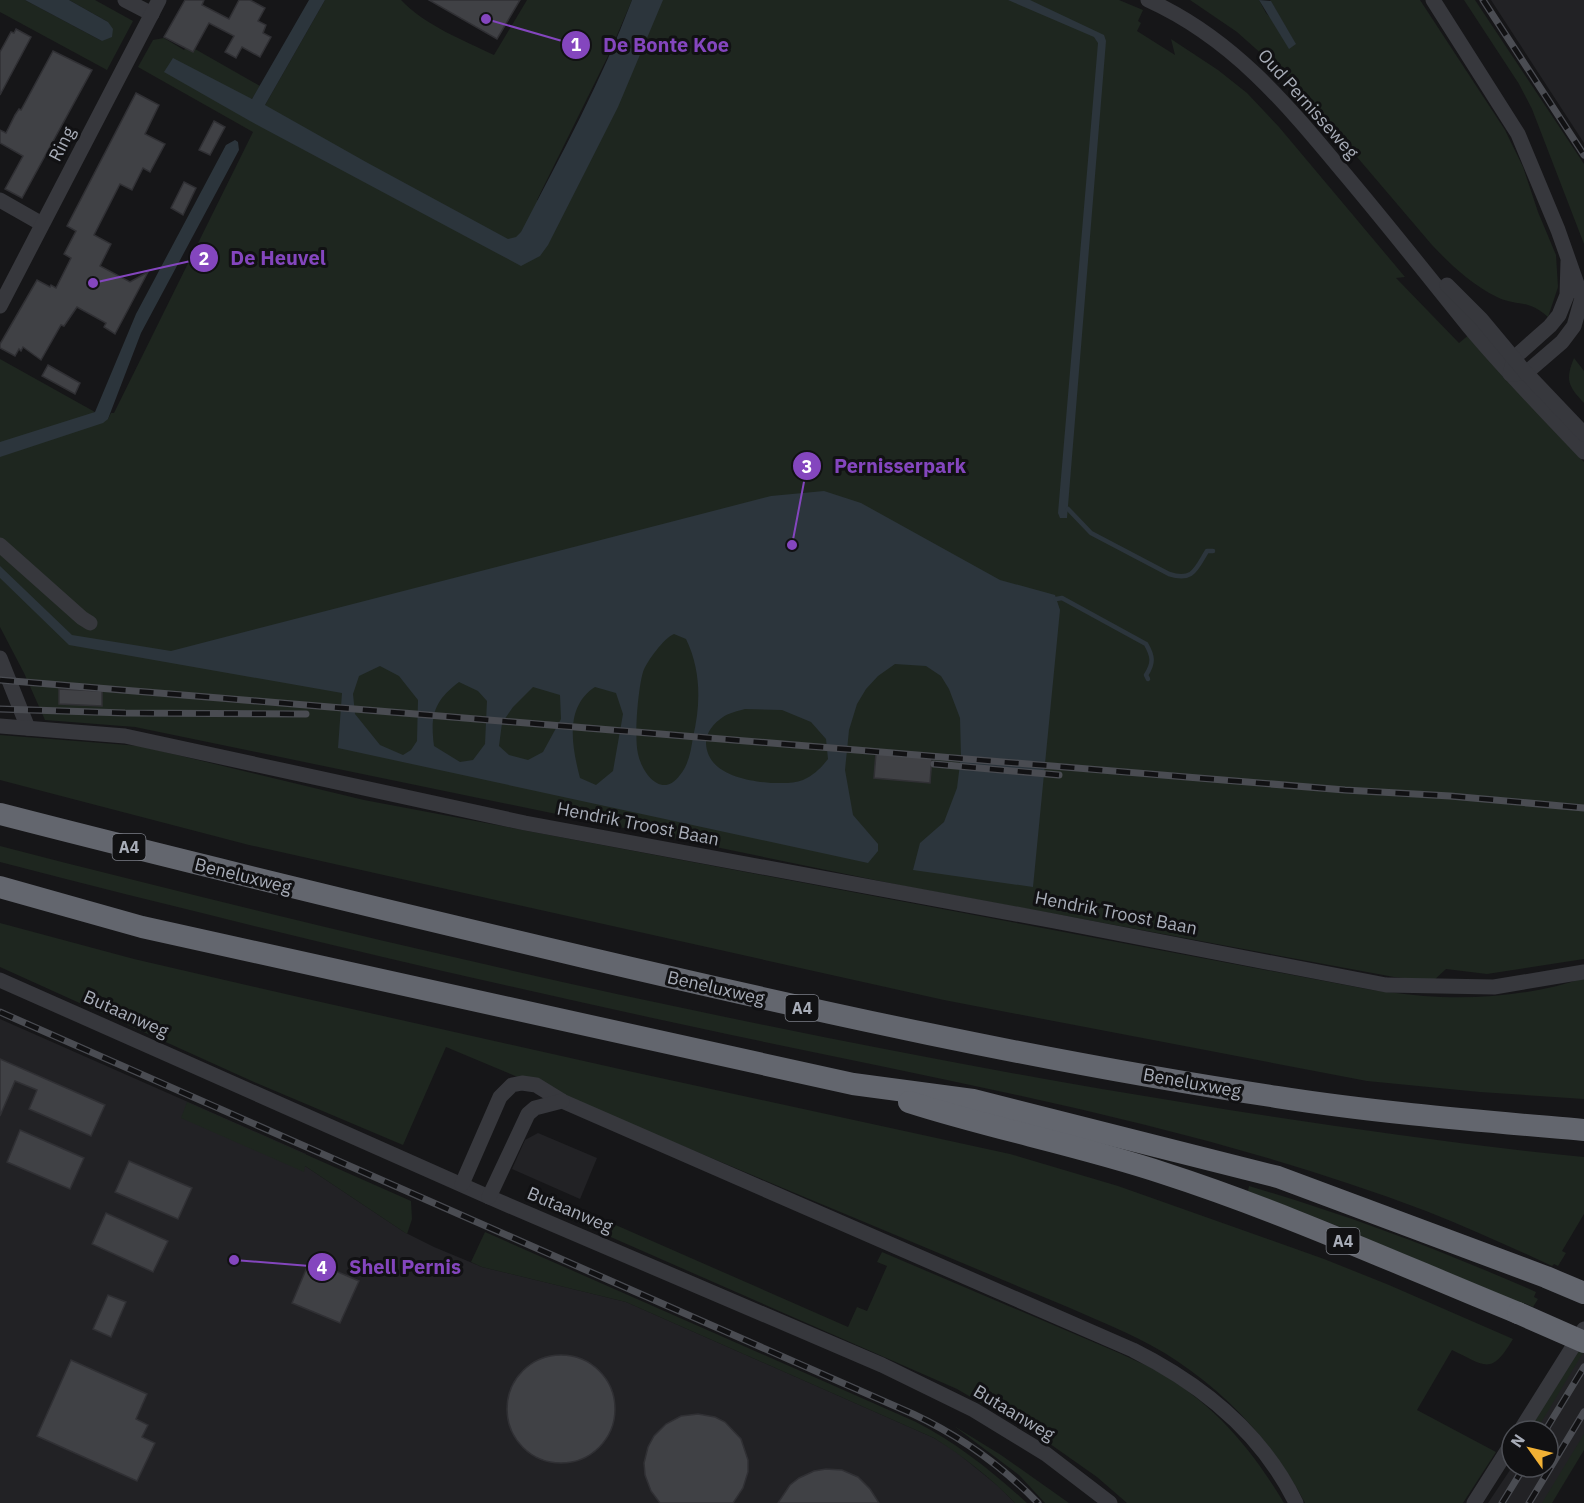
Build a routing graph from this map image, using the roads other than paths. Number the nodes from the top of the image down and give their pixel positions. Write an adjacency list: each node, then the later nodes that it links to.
1 (125, 0): 5 (street)
2 (159, 0): 5 (street, Ring)
3 (1148, 0): 8 (street, Oud Pernisseweg)
4 (1433, 0): 9 (street)
5 (152, 15): 7 (street, Ring)
6 (0, 201): 7 (street)
7 (42, 224): 10 (street, Ring)
8 (1417, 260): 11 (street, Oud Pernisseweg); 13 (street, Oud Pernisseweg)
9 (1568, 261): 11 (street); 12 (street)
10 (0, 306)
11 (1514, 358): 12 (street, Oud Pernisseweg); 13 (street)
12 (1526, 373): 13 (street); 14 (street, Oud Pernisseweg)
13 (1510, 374): 15 (street, Oud Pernisseweg)
14 (1584, 434)
15 (1584, 452)
16 (0, 545): 17 (street)
17 (90, 623)
18 (0, 658): 20 (street)
19 (0, 726): 20 (street, Hendrik Troost Baan)
20 (28, 728): 23 (street, Hendrik Troost Baan)
21 (0, 814): 27 (highway, Beneluxweg / A4)
22 (0, 887): 25 (highway, A4)
23 (1584, 972)
24 (0, 980): 28 (street, Butaanweg)
25 (853, 1084): 30 (highway, A4); 32 (highway, A4, bridge)
26 (562, 1101): 28 (street); 29 (street); 36 (street)
27 (1584, 1130)
28 (462, 1184): 29 (street, Butaanweg)
29 (489, 1197): 35 (street, Butaanweg)
30 (1584, 1293)
31 (1584, 1329): 33 (street)
32 (1584, 1342)
33 (1528, 1419)
34 (1500, 1461): 37 (street)
35 (1110, 1503)
36 (1296, 1503)
37 (1473, 1503)

